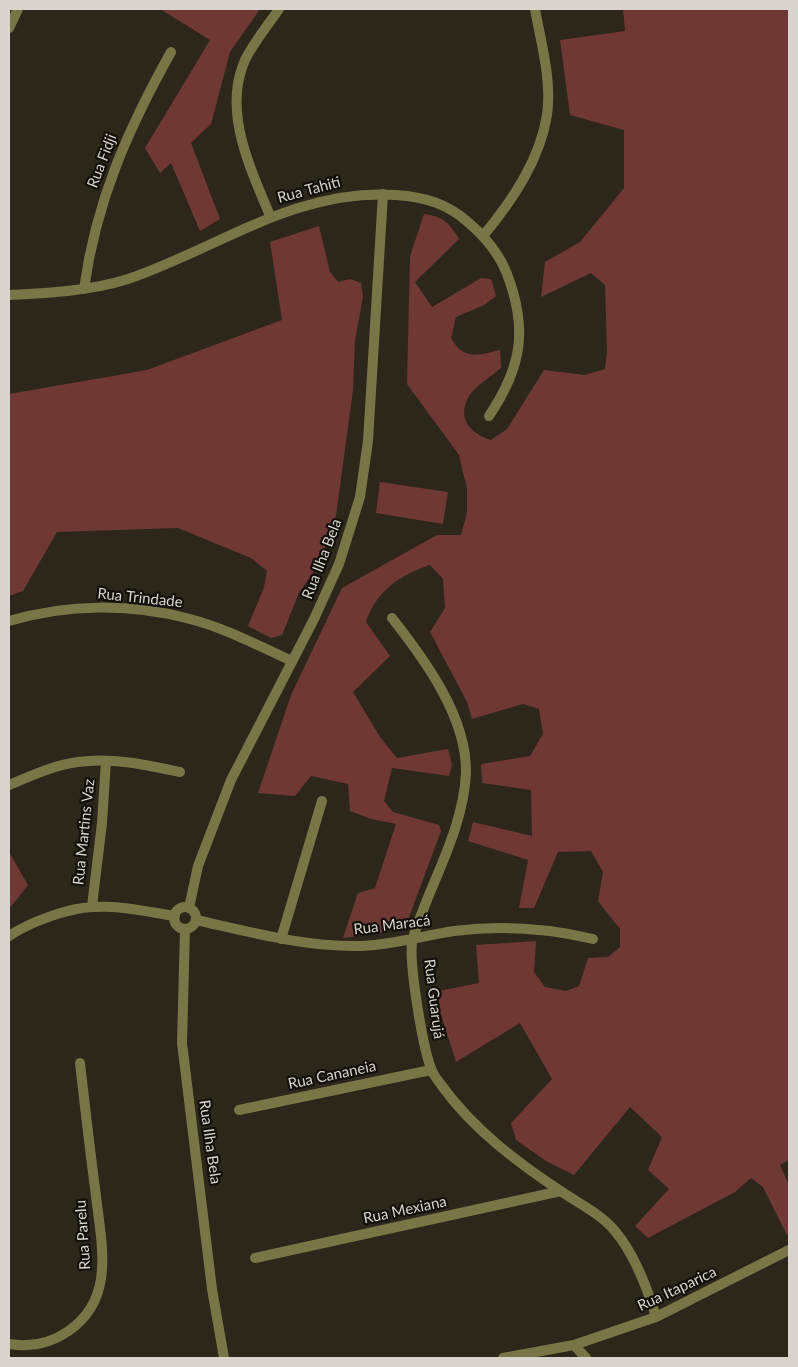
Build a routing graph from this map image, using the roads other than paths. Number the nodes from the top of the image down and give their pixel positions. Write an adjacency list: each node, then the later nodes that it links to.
1 (18, 9): 4 (street)
2 (279, 9): 7 (street)
3 (535, 9): 8 (street)
4 (9, 28)
5 (171, 52): 9 (street, Rua Fidji)
6 (383, 194): 7 (street, Rua Tahiti); 8 (street, Rua Tahiti); 14 (street, Rua Ilha Bela)
7 (270, 216): 9 (street, Rua Tahiti)
8 (483, 236): 11 (street, Rua Tahiti)
9 (84, 289): 10 (street, Rua Tahiti)
10 (9, 295)
11 (489, 416)
12 (392, 618): 27 (street, Rua Guarujá)
13 (9, 621): 14 (street, Rua Trindade)
14 (292, 661): 20 (street, Rua Ilha Bela)
15 (106, 761): 16 (street); 17 (street); 19 (street, Rua Martins Vaz)
16 (180, 772)
17 (9, 785)
18 (322, 800): 26 (street)
19 (92, 906): 21 (street); 24 (street)
20 (189, 908): 21 (street); 22 (street)
21 (175, 916): 23 (street)
22 (196, 920): 23 (street); 26 (street, Rua Maracá)
23 (184, 929): 37 (street, Rua Ilha Bela)
24 (9, 936)
25 (593, 938): 27 (street, Rua Maracá)
26 (281, 939): 27 (street, Rua Maracá)
27 (412, 940): 29 (street, Rua Guarujá)
28 (80, 1063): 35 (street, Rua Parelu)
29 (431, 1070): 30 (street, Rua Cananeia); 31 (street, Rua Guarujá)
30 (238, 1110)
31 (560, 1191): 33 (street, Rua Mexiana); 34 (street, Rua Guarujá)
32 (789, 1250): 34 (street, Rua Itaparica)
33 (255, 1258)
34 (656, 1317): 36 (street, Rua Itaparica)
35 (9, 1344)
36 (574, 1345): 38 (street, Rua Itaparica); 39 (street)
37 (224, 1358)
38 (503, 1358)
39 (586, 1358)

